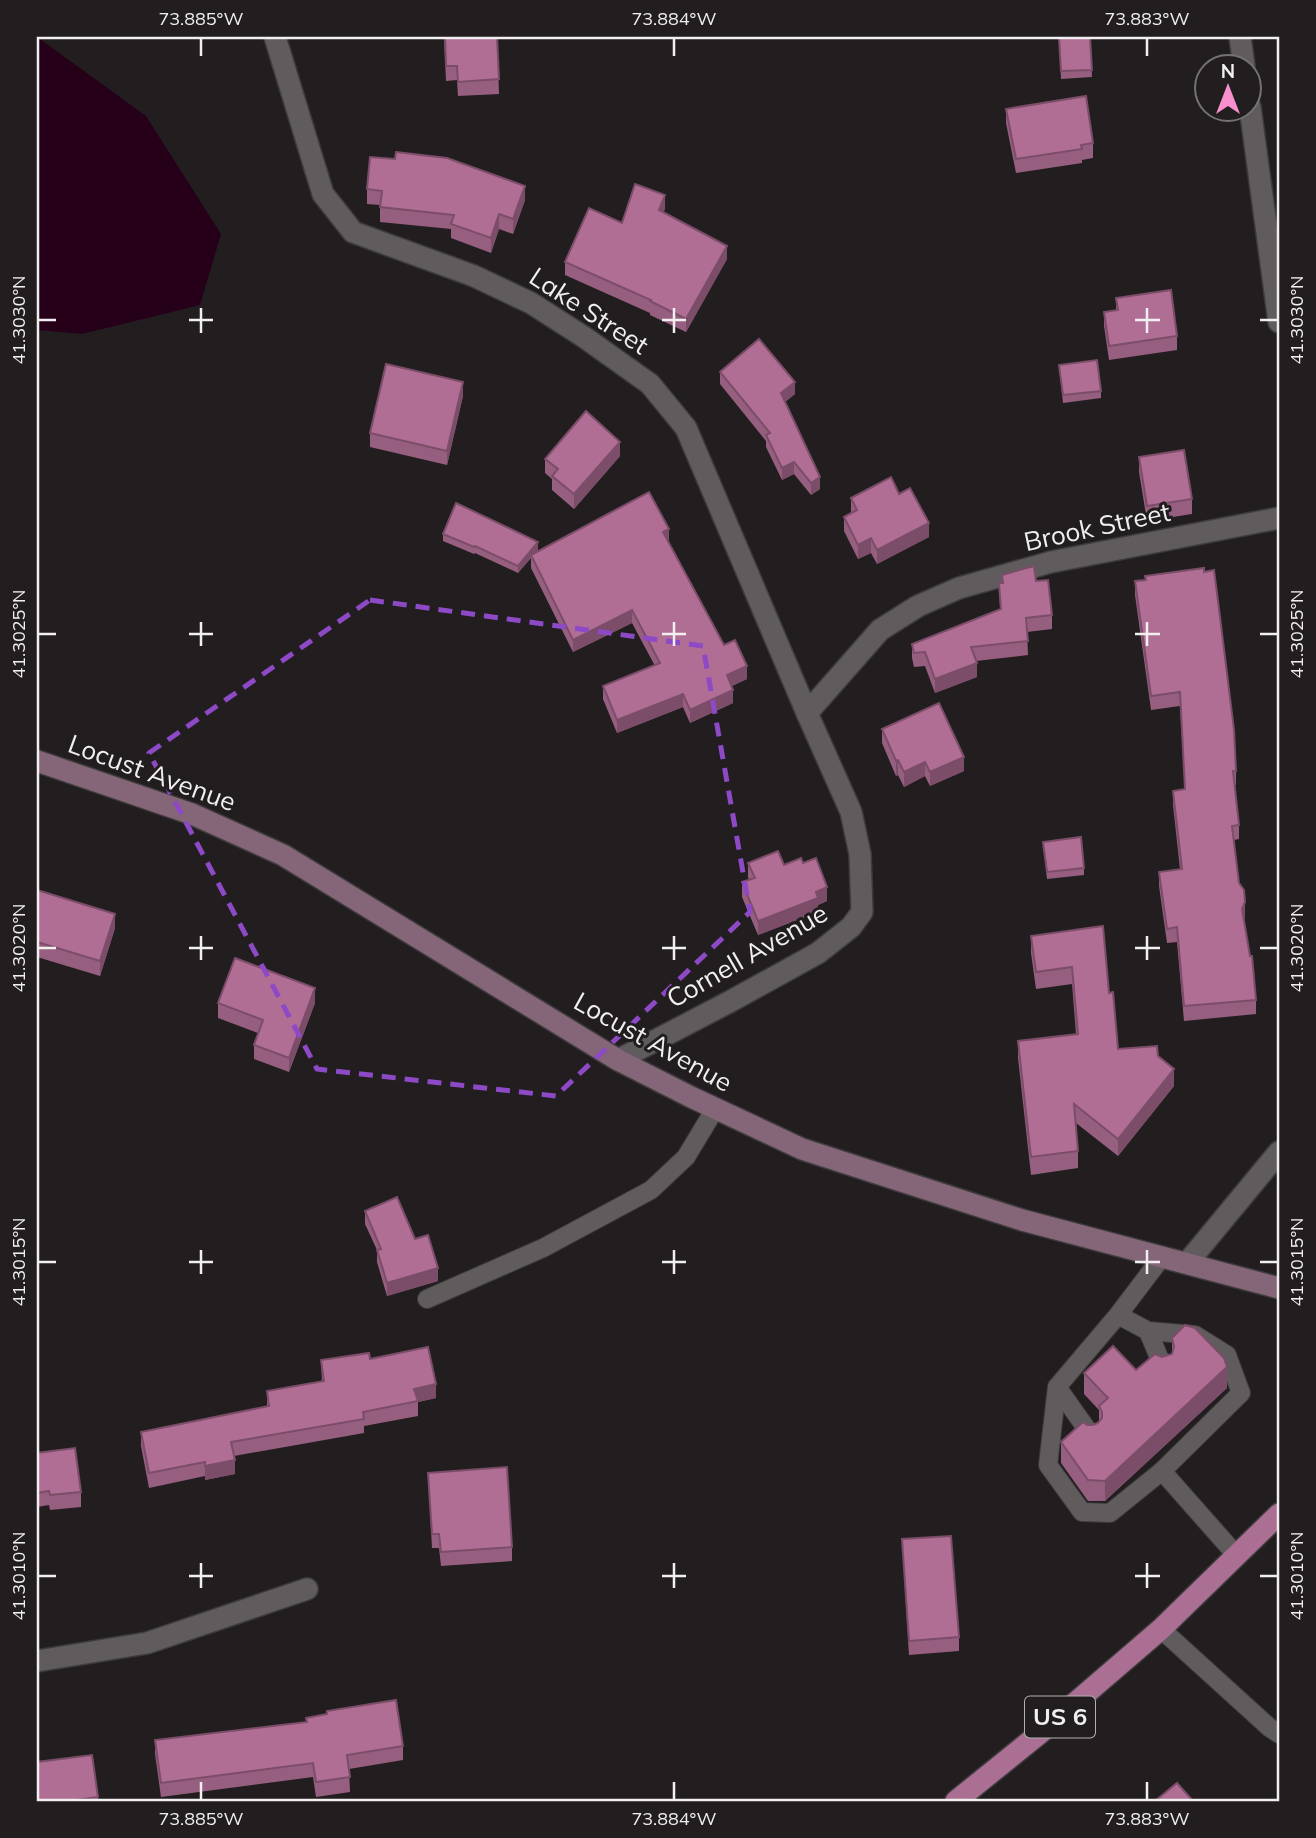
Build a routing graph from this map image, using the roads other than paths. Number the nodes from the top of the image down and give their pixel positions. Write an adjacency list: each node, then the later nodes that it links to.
1 (275, 37): 5 (street, Lake Street)
2 (1252, 122): 3 (street)
3 (1279, 322)
4 (1279, 518): 5 (street, Brook Street)
5 (807, 713): 7 (street, Cornell Avenue)
6 (37, 761): 7 (street, Locust Avenue)
7 (618, 1060): 8 (street, Locust Avenue)
8 (715, 1109): 10 (street, Locust Avenue); 13 (lane)
9 (1279, 1152): 11 (street)
10 (1162, 1257): 11 (street, Locust Avenue); 14 (lane)
11 (1188, 1262): 12 (street, Locust Avenue)
12 (1279, 1287)
13 (427, 1299)
14 (1118, 1315): 15 (lane); 17 (lane)
15 (1148, 1331): 16 (lane); 19 (lane)
16 (1163, 1367)
17 (1056, 1387): 18 (lane); 19 (lane)
18 (1091, 1435)
19 (1162, 1471): 21 (lane)
20 (1279, 1514): 21 (main road, US 6)
21 (1237, 1556): 23 (main road, US 6)
22 (307, 1589): 24 (street)
23 (1161, 1629): 25 (lane); 26 (main road, US 6)
24 (37, 1661)
25 (1279, 1734)
26 (956, 1801)

